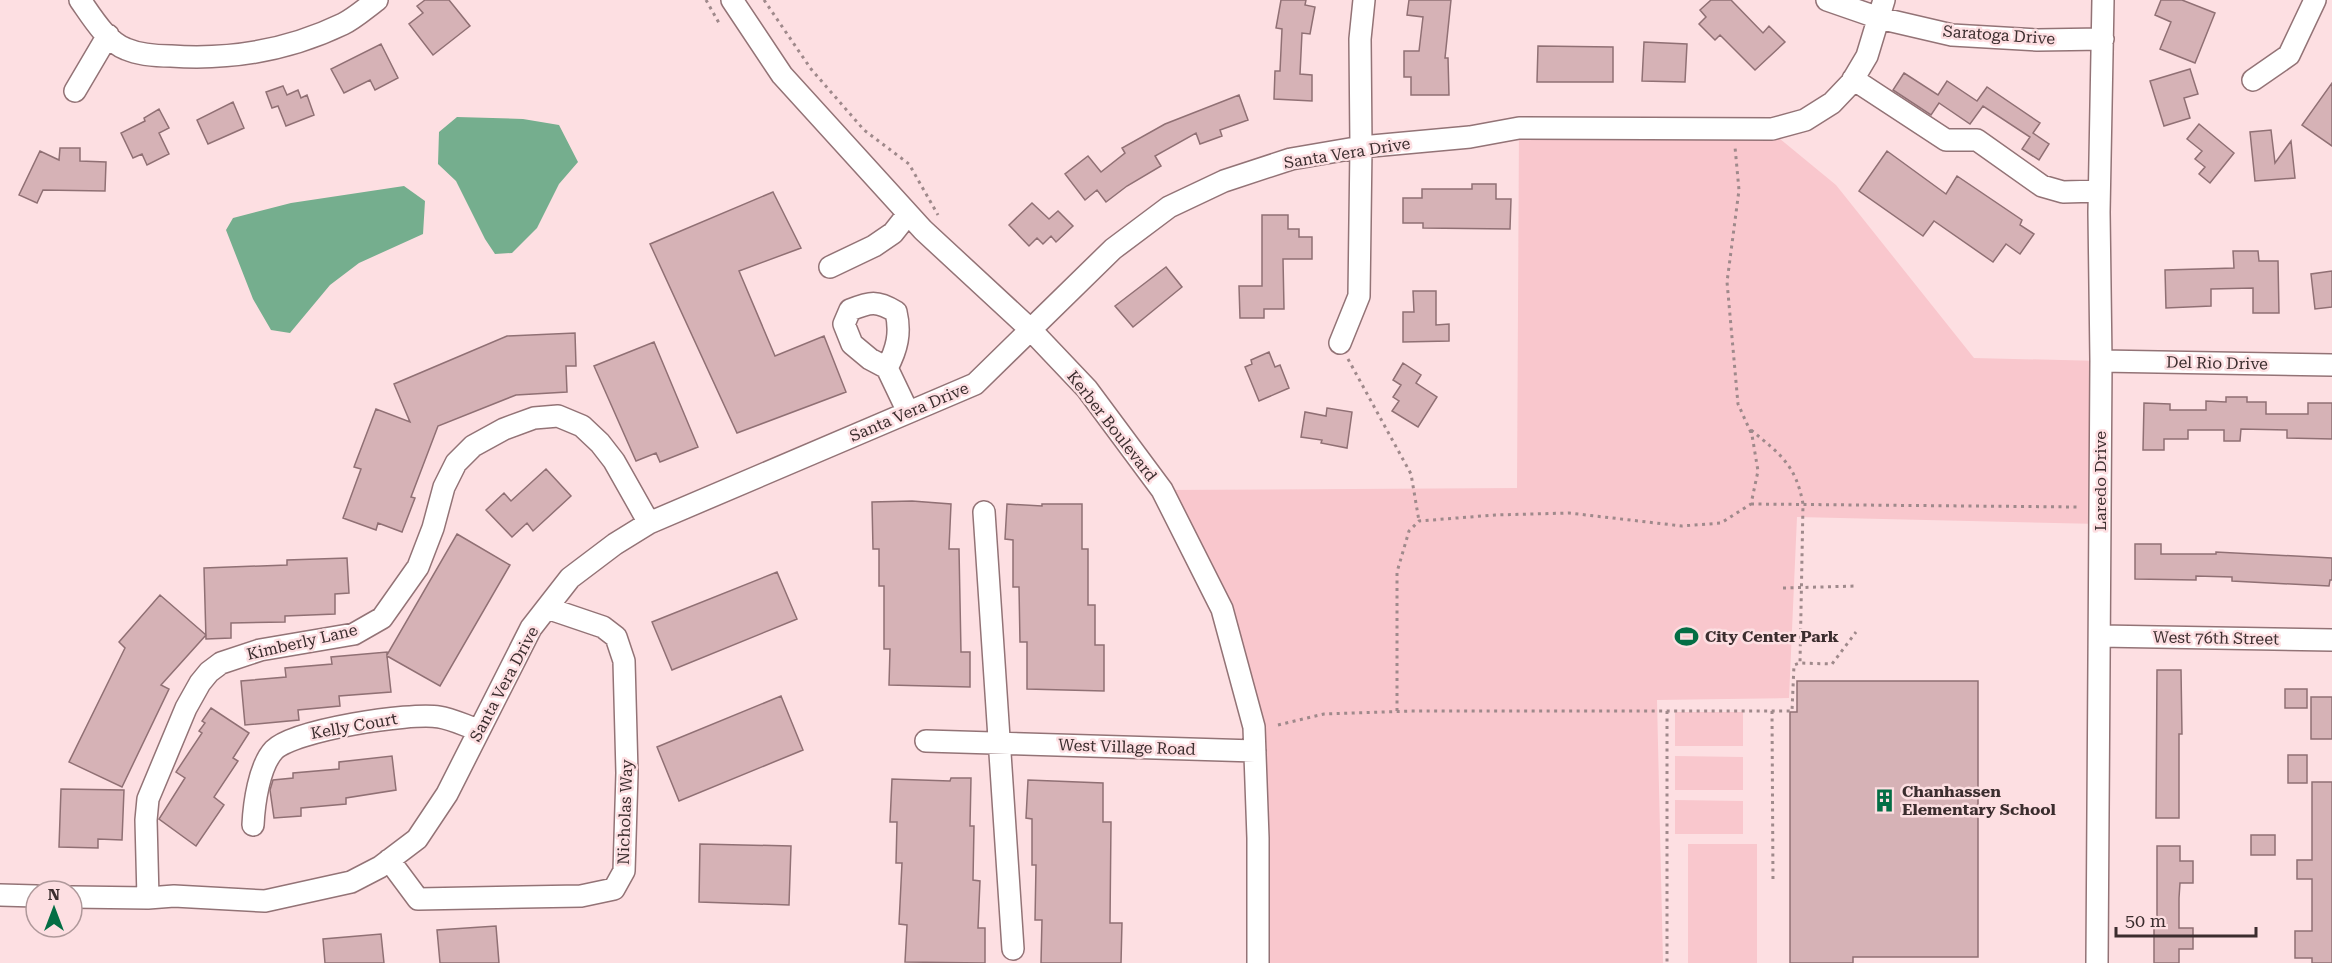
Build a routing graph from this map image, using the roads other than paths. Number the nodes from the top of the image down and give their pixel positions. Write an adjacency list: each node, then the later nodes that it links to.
1 (80, 0): 9 (street)
2 (377, 0): 9 (street)
3 (732, 0): 16 (street, Kerber Boulevard)
4 (1364, 0): 14 (street)
5 (1827, 0): 8 (street, Saratoga Drive)
6 (2103, 0): 10 (street, Laredo Drive)
7 (2315, 0): 12 (street)
8 (1881, 9): 10 (street, Saratoga Drive); 11 (street, Santa Vera Drive)
9 (108, 36): 13 (street)
10 (2103, 39): 15 (street, Laredo Drive)
11 (1854, 79): 14 (street, Santa Vera Drive); 15 (street)
12 (2253, 80)
13 (75, 91)
14 (1361, 147): 18 (street, Santa Vera Drive); 19 (street)
15 (2100, 190): 20 (street, Laredo Drive)
16 (908, 214): 17 (street); 18 (street, Kerber Boulevard)
17 (830, 267)
18 (1031, 330): 23 (street, Santa Vera Drive); 32 (street, Kerber Boulevard)
19 (1340, 343)
20 (2101, 361): 21 (street, Del Rio Drive); 27 (street, Laredo Drive)
21 (2332, 365)
22 (887, 368): 23 (street)
23 (908, 412): 25 (street, Santa Vera Drive)
24 (984, 512): 31 (street)
25 (649, 523): 26 (street, Santa Vera Drive); 38 (street, Kimberly Lane)
26 (547, 608): 29 (street, Santa Vera Drive); 34 (street, Nicholas Way)
27 (2100, 636): 28 (street, West 76th Street); 41 (street, Laredo Drive)
28 (2332, 640)
29 (478, 730): 33 (street, Kelly Court); 34 (street, Santa Vera Drive)
30 (926, 741): 31 (street, West Village Road)
31 (999, 743): 32 (street, West Village Road); 39 (street)
32 (1255, 751): 40 (street, Kerber Boulevard)
33 (253, 825)
34 (389, 860): 38 (street, Santa Vera Drive)
35 (0, 895): 36 (street)
36 (24, 896)
37 (84, 897): 38 (street, Santa Vera Drive)
38 (148, 898)
39 (1013, 949)
40 (1258, 963)
41 (2097, 963)

